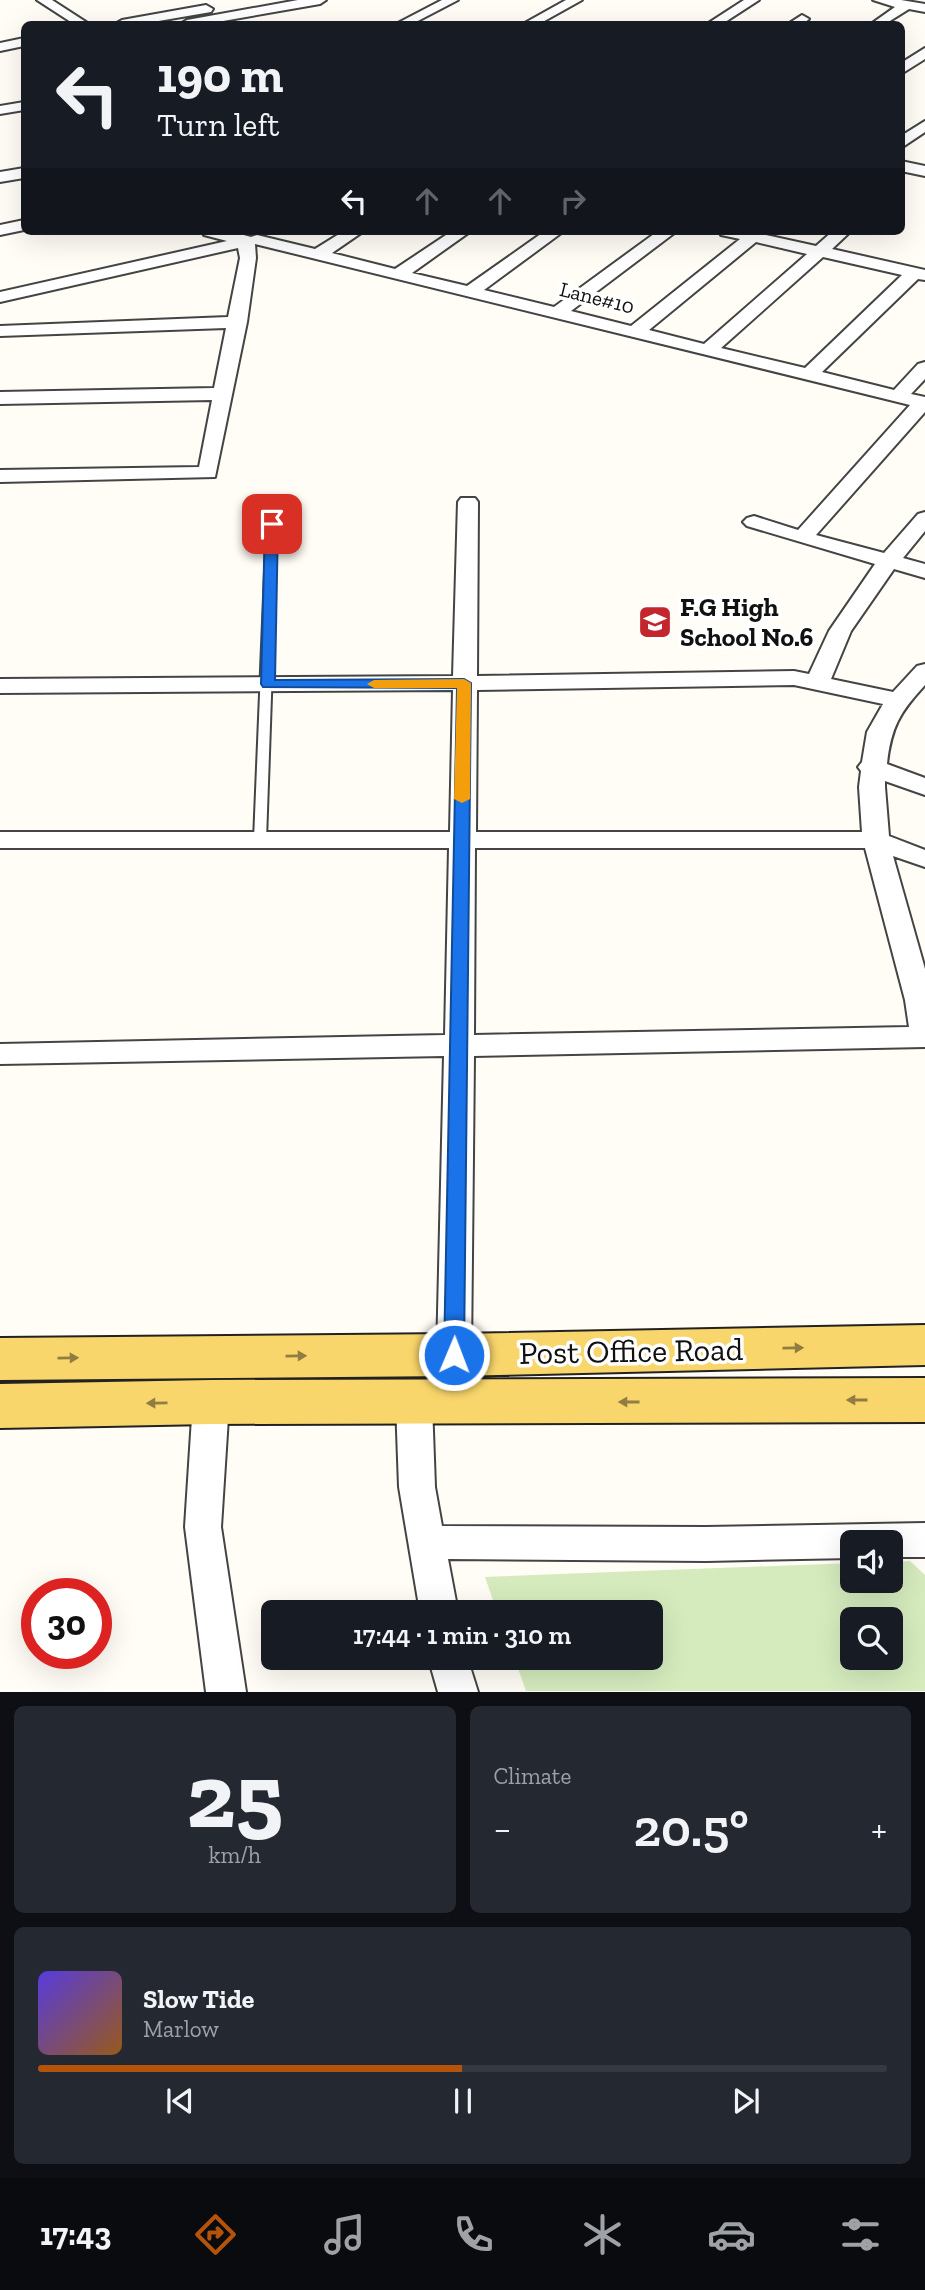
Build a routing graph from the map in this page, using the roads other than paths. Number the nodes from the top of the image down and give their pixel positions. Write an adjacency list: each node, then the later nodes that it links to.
1 (43, 0): 12 (street)
2 (191, 0): 11 (street)
3 (255, 0): 11 (street)
4 (320, 0): 14 (street)
5 (452, 0): 15 (street)
6 (576, 0): 16 (street)
7 (753, 0): 17 (street)
8 (879, 0): 9 (street)
9 (906, 5): 10 (street); 18 (street)
10 (925, 8)
11 (206, 9): 13 (street)
12 (77, 21)
13 (138, 21)
14 (204, 21)
15 (409, 21)
16 (536, 21)
17 (719, 21)
18 (882, 21)
19 (21, 43): 20 (street)
20 (0, 47)
21 (925, 52): 24 (street)
22 (21, 55): 23 (street)
23 (0, 59)
24 (905, 75)
25 (21, 106): 26 (street)
26 (0, 110)
27 (925, 125): 28 (street)
28 (905, 141)
29 (21, 174): 30 (street)
30 (3, 177): 31 (street)
31 (21, 180)
32 (21, 226): 33 (street)
33 (0, 230)
34 (350, 235): 43 (street)
35 (457, 235): 44 (street)
36 (550, 235): 46 (street)
37 (663, 235): 48 (street)
38 (755, 235): 51 (street)
39 (760, 235): 42 (street)
40 (839, 235): 42 (street)
41 (258, 237): 43 (street, Lane#10); 47 (street); 49 (street)
42 (820, 252): 45 (street); 52 (street)
43 (319, 254): 44 (street, Lane#10)
44 (400, 273): 46 (street, Lane#10)
45 (920, 274): 54 (street)
46 (472, 291): 48 (street, Lane#10)
47 (0, 298)
48 (559, 312): 51 (street, Lane#10)
49 (238, 322): 50 (street); 55 (street)
50 (0, 331)
51 (635, 332): 52 (street, Lane#10)
52 (709, 349): 54 (street, Lane#10)
53 (925, 368): 56 (street)
54 (809, 374): 56 (street, Lane#10)
55 (222, 394): 57 (street); 59 (street)
56 (899, 396): 58 (street, Lane#10)
57 (0, 398)
58 (924, 402): 64 (street)
59 (0, 476)
60 (468, 502): 69 (street)
61 (925, 518): 65 (street)
62 (754, 522): 64 (street)
63 (272, 524): 70 (lane)
64 (802, 538): 65 (street)
65 (888, 562): 66 (street); 68 (street)
66 (925, 571)
67 (925, 671): 72 (street)
68 (817, 681): 69 (street); 72 (street)
69 (464, 683): 70 (street); 78 (street)
70 (268, 684): 71 (street); 77 (lane)
71 (0, 686)
72 (898, 700): 73 (street)
73 (871, 767): 74 (street); 75 (street)
74 (925, 787)
75 (875, 839): 78 (street); 79 (street); 80 (street)
76 (0, 840): 77 (street)
77 (261, 840): 78 (street)
78 (461, 840): 82 (street)
79 (925, 859)
80 (923, 1003): 81 (street)
81 (925, 1036): 82 (street)
82 (457, 1047): 83 (street); 85 (street)
83 (0, 1054)
84 (925, 1345): 85 (main road, Post Office Road, one-way to 84)
85 (454, 1355): 86 (main road, Post Office Road, one-way to 85)
86 (0, 1359)
87 (925, 1400): 89 (main road, Post Office Road, one-way to 89)
88 (211, 1402): 89 (main road, Post Office Road); 90 (main road, Post Office Road, one-way to 90); 95 (street)
89 (414, 1403): 92 (street)
90 (0, 1406)
91 (925, 1540): 92 (street)
92 (427, 1542): 93 (street)
93 (437, 1600)
94 (451, 1670): 96 (street)
95 (226, 1692)
96 (458, 1692)

